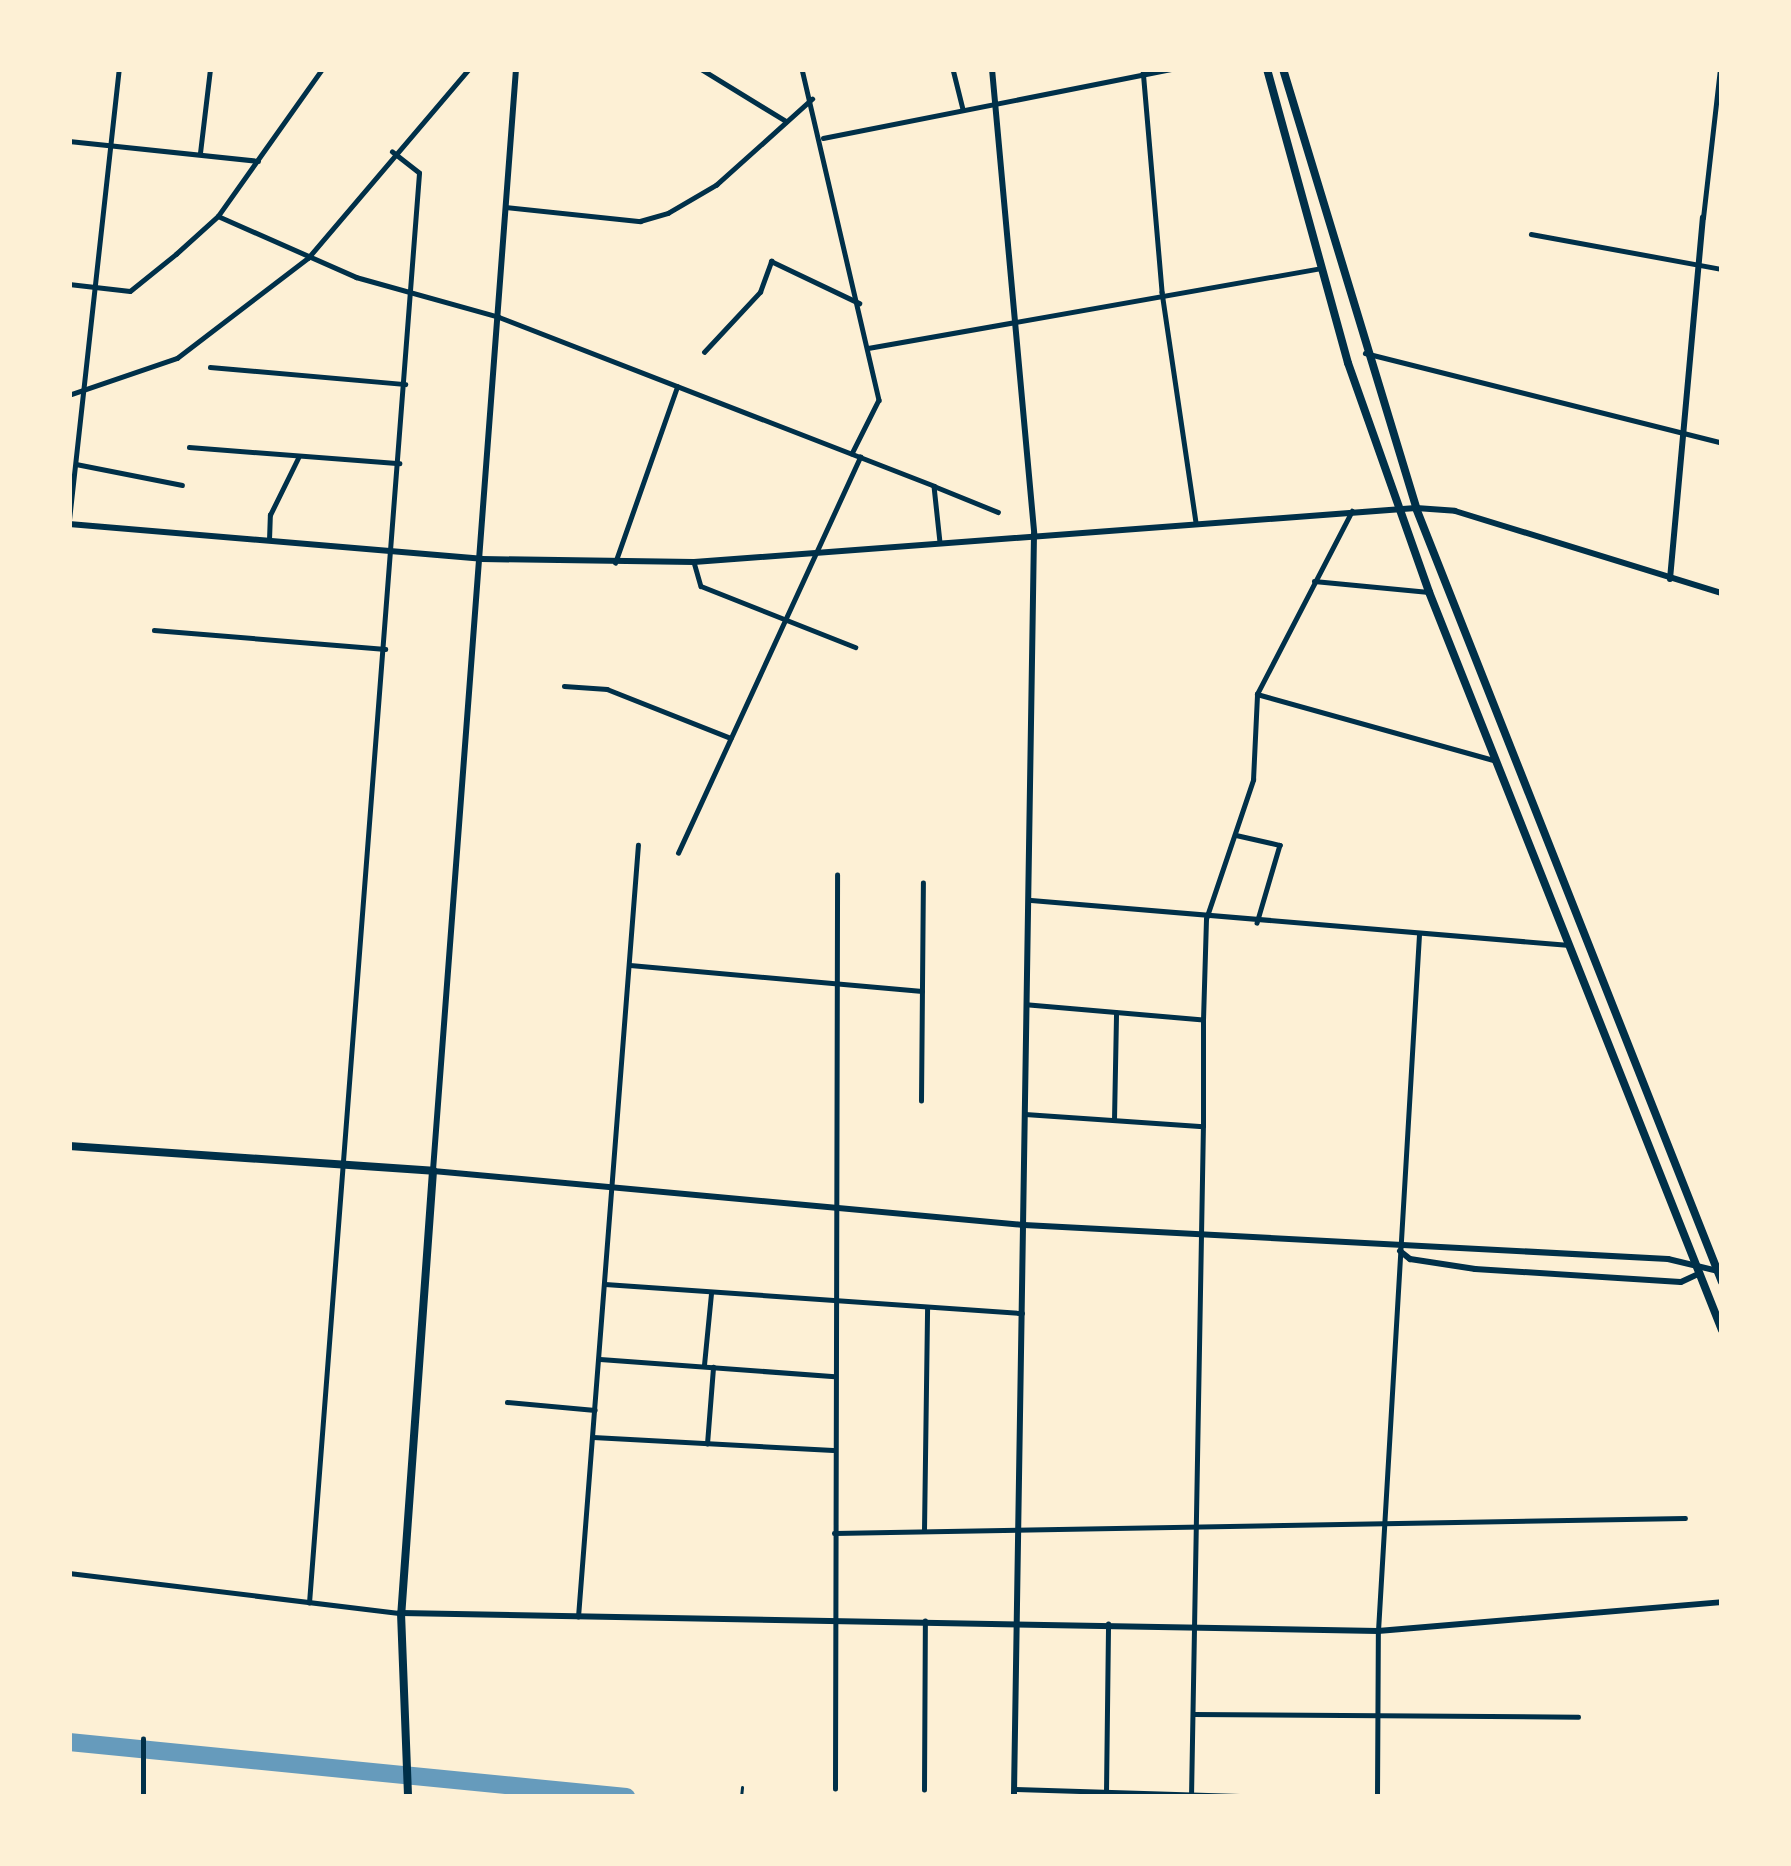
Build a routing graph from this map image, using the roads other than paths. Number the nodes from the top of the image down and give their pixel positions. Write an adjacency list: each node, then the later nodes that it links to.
1 (119, 69): 21 (street)
2 (210, 69): 23 (street)
3 (322, 69): 24 (street)
4 (469, 69): 22 (street)
5 (516, 69): 25 (street)
6 (701, 69): 18 (street)
7 (802, 69): 15 (street)
8 (952, 69): 17 (street)
9 (992, 69): 16 (street)
10 (1173, 69): 14 (street)
11 (1267, 69): 31 (main road)
12 (1282, 69): 42 (main road)
13 (1720, 69): 27 (street)
14 (1143, 72): 16 (street); 35 (street)
15 (812, 99): 18 (street); 19 (street)
16 (995, 102): 17 (street); 39 (street)
17 (963, 109): 19 (street)
18 (786, 121): 25 (street)
19 (823, 138): 37 (street)
20 (69, 141): 21 (street)
21 (110, 145): 23 (street); 34 (street)
22 (392, 152): 29 (street); 36 (street)
23 (200, 153): 24 (street)
24 (258, 161): 26 (street)
25 (506, 207): 38 (street)
26 (218, 216): 29 (street); 34 (street)
27 (1703, 218): 30 (street)
28 (1532, 234): 30 (street)
29 (308, 258): 36 (street); 46 (street)
30 (1700, 265): 32 (street); 48 (street)
31 (1322, 268): 35 (street); 57 (main road)
32 (1722, 269)
33 (69, 284): 34 (street)
34 (96, 287): 46 (street)
35 (1162, 292): 39 (street); 62 (street)
36 (411, 296): 38 (street); 44 (street)
37 (859, 303): 40 (street); 41 (street)
38 (499, 317): 45 (street); 68 (street)
39 (1015, 322): 40 (street); 63 (street)
40 (868, 348): 52 (street)
41 (704, 352)
42 (1365, 353): 48 (street); 58 (main road)
43 (210, 367): 44 (street)
44 (405, 384): 53 (street)
45 (677, 387): 52 (street); 70 (street)
46 (84, 391): 47 (street); 54 (street)
47 (69, 395)
48 (1683, 433): 49 (street); 71 (street)
49 (1722, 443)
50 (189, 447): 51 (street)
51 (298, 456): 53 (street); 64 (street)
52 (856, 456): 56 (street); 67 (street)
53 (399, 463): 66 (street)
54 (76, 464): 55 (street); 61 (street)
55 (182, 485)
56 (934, 486): 60 (street); 65 (street)
57 (1399, 508): 58 (street); 59 (street); 73 (main road)
58 (1416, 508): 71 (street); 112 (main road)
59 (1352, 511): 62 (street); 72 (street)
60 (998, 512)
61 (69, 522): 64 (street)
62 (1196, 522): 63 (street)
63 (1034, 534): 65 (street); 88 (street)
64 (269, 540): 66 (street)
65 (940, 542): 67 (street)
66 (391, 550): 68 (street); 78 (street)
67 (814, 553): 69 (street); 75 (street)
68 (482, 559): 70 (street); 105 (street)
69 (694, 562): 70 (street); 75 (street)
70 (615, 563)
71 (1670, 579): 74 (street)
72 (1314, 581): 73 (street); 80 (street)
73 (1429, 592): 82 (main road)
74 (1722, 593)
75 (783, 617): 77 (street); 81 (street)
76 (154, 630): 78 (street)
77 (855, 646)
78 (385, 649): 104 (street)
79 (564, 686): 81 (street)
80 (1257, 694): 82 (street); 83 (street)
81 (731, 738): 85 (street)
82 (1492, 760): 92 (main road)
83 (1235, 835): 89 (street); 90 (street)
84 (638, 845): 93 (street)
85 (678, 853)
86 (837, 875): 94 (street)
87 (923, 883): 95 (street)
88 (1029, 900): 89 (street); 96 (street)
89 (1206, 919): 90 (street); 98 (street)
90 (1257, 923): 91 (street)
91 (1419, 935): 92 (street); 110 (street)
92 (1569, 945): 111 (main road)
93 (630, 964): 94 (street); 106 (street)
94 (837, 982): 95 (street); 107 (street)
95 (922, 991): 99 (street)
96 (1026, 1005): 97 (street); 100 (street)
97 (1116, 1013): 98 (street); 101 (street)
98 (1204, 1020): 102 (street)
99 (921, 1101)
100 (1024, 1114): 101 (street); 108 (street)
101 (1114, 1120): 102 (street)
102 (1203, 1126): 109 (street)
103 (69, 1146): 104 (main road)
104 (343, 1166): 105 (main road); 135 (street)
105 (434, 1171): 106 (street); 136 (main road)
106 (612, 1187): 107 (street); 113 (street)
107 (836, 1204): 108 (street); 115 (street)
108 (1024, 1225): 109 (street); 117 (street)
109 (1199, 1235): 110 (street); 131 (street)
110 (1400, 1251): 111 (street); 111 (street); 128 (street)
111 (1700, 1273): 112 (street); 118 (main road)
112 (1721, 1276)
113 (605, 1284): 114 (street); 119 (street)
114 (711, 1292): 115 (street); 120 (street)
115 (835, 1301): 116 (street); 121 (street)
116 (926, 1308): 117 (street); 129 (street)
117 (1022, 1313): 130 (street)
118 (1722, 1330)
119 (599, 1359): 120 (street); 123 (street)
120 (708, 1367): 121 (street); 125 (street)
121 (834, 1376): 126 (street)
122 (507, 1402): 123 (street)
123 (595, 1410): 124 (street)
124 (593, 1437): 125 (street); 137 (street)
125 (707, 1444): 126 (street)
126 (835, 1450): 132 (street)
127 (1685, 1518): 128 (street)
128 (1384, 1524): 131 (street); 143 (street)
129 (924, 1530): 130 (street); 132 (street)
130 (1018, 1530): 131 (street); 140 (street)
131 (1195, 1531): 142 (street)
132 (834, 1533): 138 (street)
133 (69, 1573): 135 (street)
134 (1722, 1602): 143 (street)
135 (309, 1603): 136 (street)
136 (401, 1612): 137 (street); 151 (main road)
137 (578, 1617): 138 (street)
138 (836, 1620): 139 (street); 149 (street)
139 (925, 1621): 140 (street); 150 (street)
140 (1016, 1622): 141 (street); 153 (street)
141 (1108, 1624): 142 (street); 152 (street)
142 (1194, 1627): 143 (street); 144 (street)
143 (1378, 1631): 145 (street)
144 (1192, 1714): 145 (street); 154 (street)
145 (1376, 1714): 146 (street); 158 (street)
146 (1578, 1717)
147 (143, 1739): 155 (street)
148 (742, 1787): 156 (street)
149 (835, 1789)
150 (924, 1790)
151 (407, 1792)
152 (1106, 1792): 153 (street); 154 (street)
153 (1014, 1794)
154 (1191, 1796): 157 (street)
155 (143, 1797)
156 (741, 1797)
157 (1272, 1797)
158 (1377, 1797)

